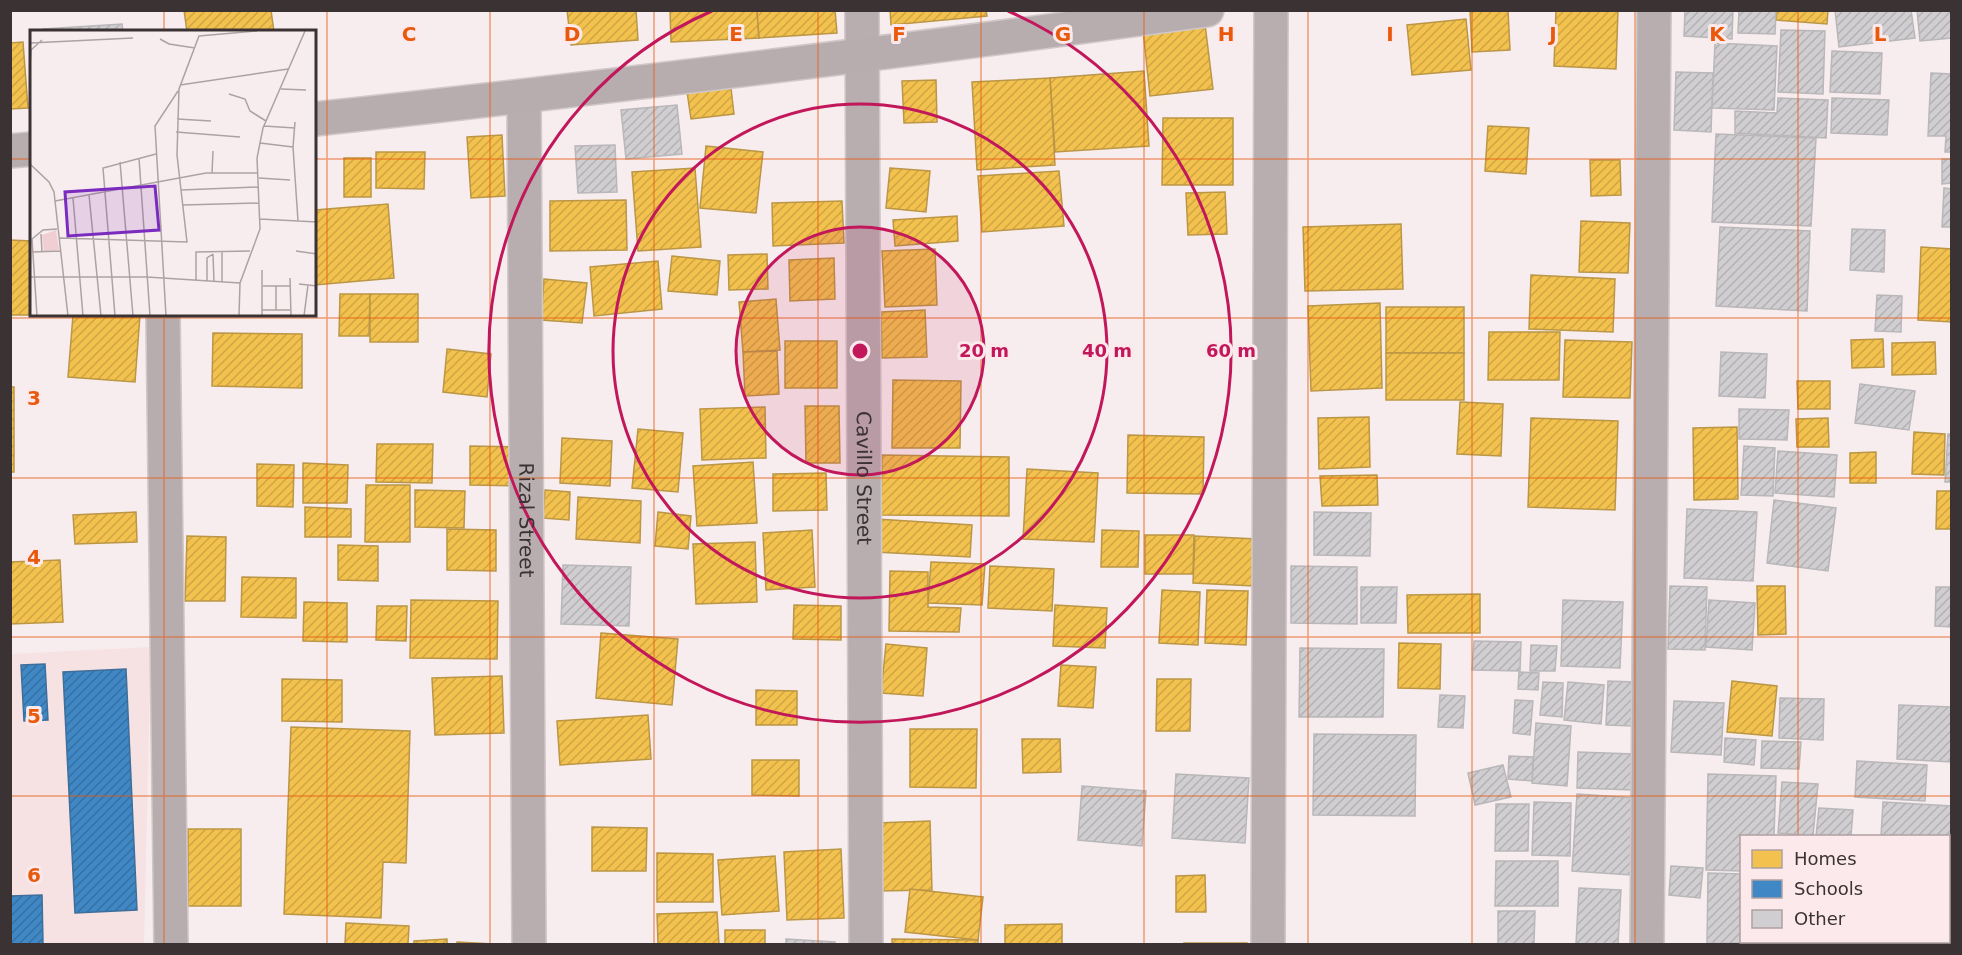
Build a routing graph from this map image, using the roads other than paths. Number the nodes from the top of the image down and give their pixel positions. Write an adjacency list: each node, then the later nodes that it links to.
1 (862, 10): 5 (street, Cavillo Street)
2 (1207, 10): 5 (main road)
3 (1271, 10): 14 (street)
4 (1654, 10): 15 (street)
5 (863, 56): 6 (main road); 13 (street, Cavillo Street)
6 (524, 97): 7 (main road); 12 (street, Rizal Street)
7 (316, 119)
8 (30, 149): 9 (main road)
9 (10, 152)
10 (163, 316): 11 (main road)
11 (171, 945)
12 (530, 945)
13 (866, 945)
14 (1268, 945)
15 (1647, 945)

